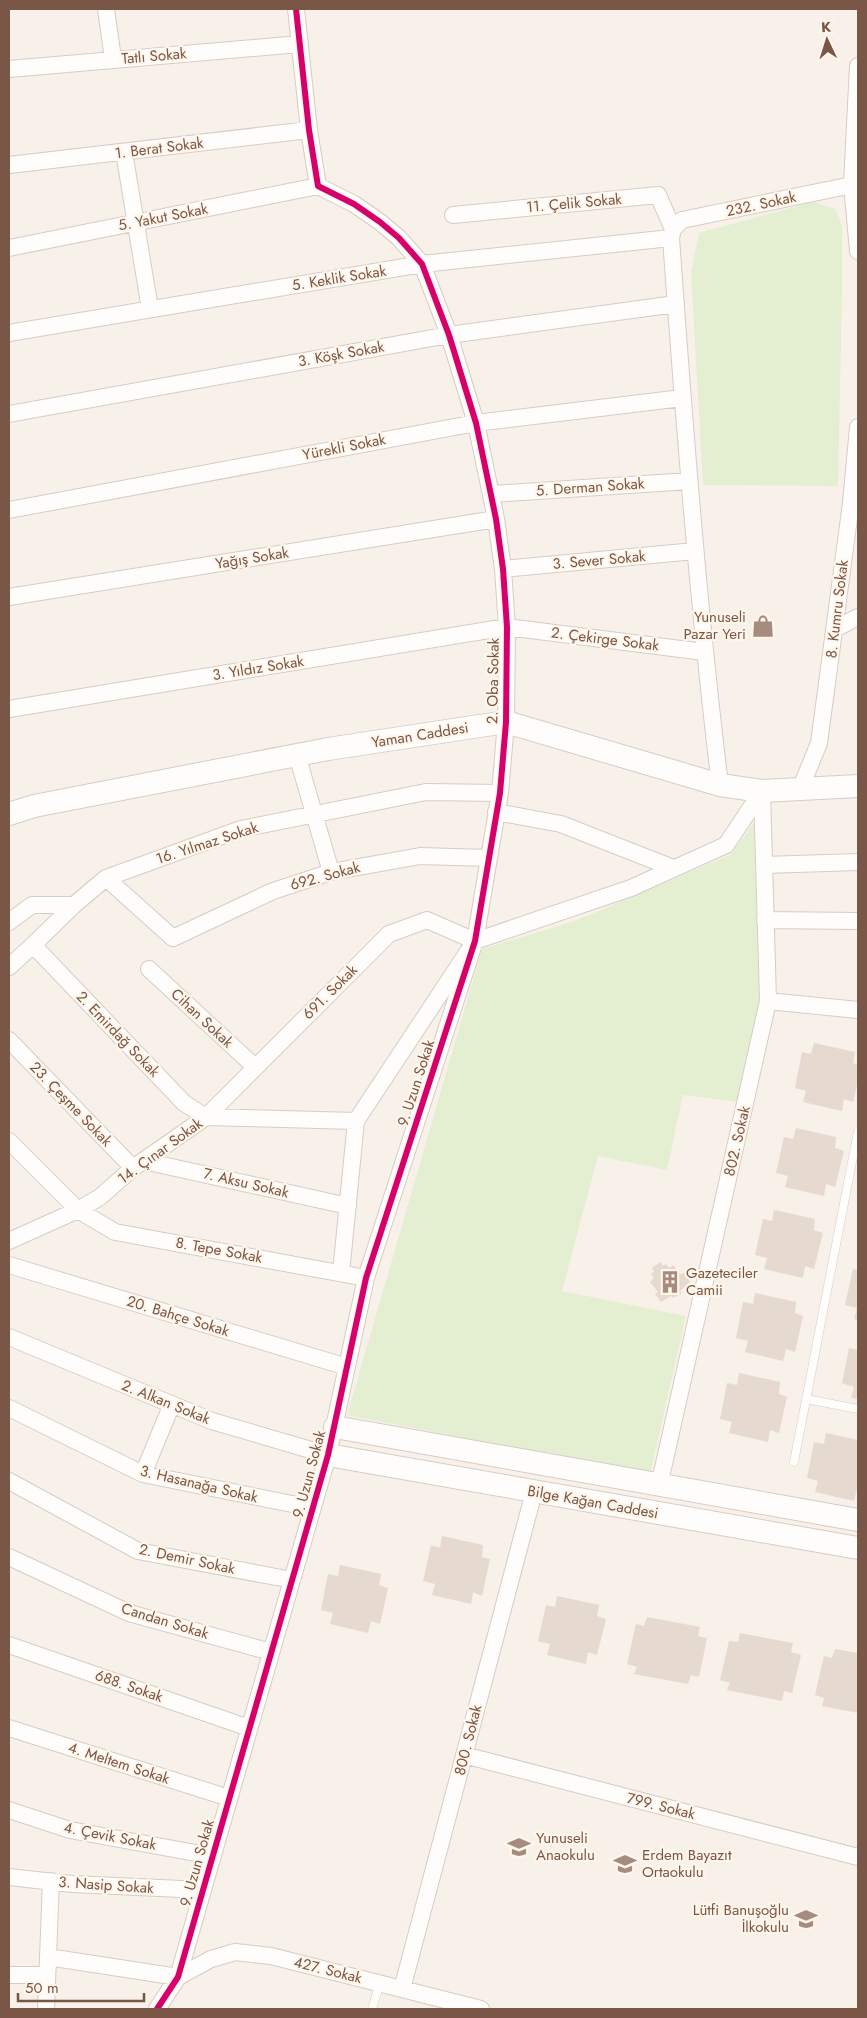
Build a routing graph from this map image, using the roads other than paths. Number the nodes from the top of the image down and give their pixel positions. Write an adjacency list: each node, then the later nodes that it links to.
1 (106, 9): 4 (street)
2 (296, 9): 3 (street)
3 (300, 44): 4 (street, Tatlı Sokak); 7 (street)
4 (113, 59): 6 (street, Tatlı Sokak)
5 (858, 66): 8 (street)
6 (9, 69)
7 (309, 130): 9 (street, 1. Berat Sokak); 12 (street)
8 (856, 130): 11 (street)
9 (124, 152): 10 (street, 1. Berat Sokak); 14 (street)
10 (9, 165)
11 (855, 184): 15 (street, 232. Sokak); 17 (street)
12 (318, 186): 14 (street, 5. Yakut Sokak); 18 (street)
13 (453, 215): 15 (street, 11. Çelik Sokak)
14 (135, 223): 16 (street, 5. Yakut Sokak); 20 (street)
15 (672, 234): 18 (street, 5. Keklik Sokak); 19 (street)
16 (9, 248)
17 (858, 251)
18 (422, 264): 20 (street, 5. Keklik Sokak); 22 (street, 2. Oba Sokak)
19 (676, 304): 22 (street, 3. Köşk Sokak); 23 (street)
20 (150, 309): 21 (street, 5. Keklik Sokak)
21 (9, 333)
22 (449, 334): 24 (street, 3. Köşk Sokak); 25 (street, 2. Oba Sokak)
23 (682, 398): 25 (street, Yürekli Sokak); 27 (street)
24 (9, 414)
25 (476, 423): 28 (street, 2. Oba Sokak); 30 (street, Yürekli Sokak)
26 (858, 426): 29 (street, 8. Kumru Sokak)
27 (689, 480): 28 (street, 5. Derman Sokak); 32 (street)
28 (492, 494): 31 (street, 2. Oba Sokak)
29 (854, 504): 37 (street, 8. Kumru Sokak)
30 (9, 510)
31 (496, 519): 33 (street, 2. Oba Sokak); 34 (street, Yağış Sokak)
32 (695, 551): 33 (street, 3. Sever Sokak); 38 (street)
33 (503, 569): 36 (street, 2. Oba Sokak)
34 (9, 598)
35 (858, 617): 37 (street)
36 (507, 627): 38 (street, 2. Çekirge Sokak); 39 (street, 3. Yıldız Sokak); 40 (street, 2. Oba Sokak)
37 (835, 629): 44 (street, 8. Kumru Sokak)
38 (704, 652): 42 (street)
39 (9, 709)
40 (506, 722): 41 (street, Yaman Caddesi); 42 (street, Yaman Caddesi); 46 (street, 2. Oba Sokak)
41 (297, 755): 48 (street, Yaman Caddesi); 49 (street)
42 (720, 785): 45 (street, Yaman Caddesi)
43 (858, 786): 44 (street, Yaman Caddesi)
44 (801, 787): 45 (street, Yaman Caddesi)
45 (762, 791): 52 (street, 802. Sokak); 53 (street)
46 (500, 793): 47 (street, 2. Oba Sokak); 49 (street, 16. Yılmaz Sokak)
47 (496, 812): 50 (street, 2. Oba Sokak); 53 (street)
48 (9, 814)
49 (314, 814): 54 (street); 55 (street, 16. Yılmaz Sokak)
50 (488, 858): 54 (street, 692. Sokak); 60 (street, 2. Oba Sokak)
51 (858, 862): 52 (street)
52 (764, 865): 57 (street, 802. Sokak)
53 (673, 868): 60 (street)
54 (331, 872): 55 (street, 692. Sokak)
55 (106, 878): 56 (street, 16. Yılmaz Sokak)
56 (74, 905): 59 (street); 61 (street, 16. Yılmaz Sokak)
57 (765, 920): 58 (street); 64 (street, 802. Sokak)
58 (858, 920)
59 (9, 922)
60 (475, 941): 67 (street, 691. Sokak); 69 (street); 78 (street, 9. Uzun Sokak)
61 (34, 945): 62 (street, 16. Yılmaz Sokak); 68 (street, 2. Emirdağ Sokak)
62 (9, 967)
63 (149, 968): 67 (street, Cihan Sokak)
64 (768, 1001): 65 (street); 90 (street, 802. Sokak)
65 (858, 1010)
66 (9, 1040): 72 (street, 23. Çeşme Sokak)
67 (255, 1067): 68 (street, 691. Sokak)
68 (206, 1117): 69 (street, 14. Çınar Sokak); 72 (street, 14. Çınar Sokak)
69 (356, 1121): 73 (street)
70 (858, 1131): 81 (lane)
71 (9, 1141): 74 (street, 8. Tepe Sokak)
72 (139, 1164): 73 (street, 7. Aksu Sokak); 74 (street, 14. Çınar Sokak)
73 (348, 1206): 77 (street)
74 (78, 1210): 75 (street, 14. Çınar Sokak); 77 (street, 8. Tepe Sokak)
75 (9, 1241)
76 (9, 1264): 80 (street, 20. Bahçe Sokak)
77 (341, 1272): 78 (street, 8. Tepe Sokak)
78 (366, 1278): 80 (street, 9. Uzun Sokak)
79 (9, 1337): 82 (street, 2. Alkan Sokak)
80 (347, 1366): 85 (street, 9. Uzun Sokak)
81 (806, 1400): 84 (lane); 87 (lane)
82 (172, 1404): 86 (street, 2. Alkan Sokak); 88 (street)
83 (9, 1408): 88 (street, 3. Hasanağa Sokak)
84 (858, 1410)
85 (335, 1427): 86 (street, 9. Uzun Sokak); 90 (street, Bilge Kağan Caddesi)
86 (328, 1455): 91 (street, Bilge Kağan Caddesi); 92 (street, 9. Uzun Sokak)
87 (794, 1462)
88 (143, 1474): 92 (street, 3. Hasanağa Sokak)
89 (9, 1481): 96 (street, 2. Demir Sokak)
90 (659, 1486): 93 (street, Bilge Kağan Caddesi)
91 (534, 1492): 94 (street, Bilge Kağan Caddesi); 101 (street, 800. Sokak)
92 (312, 1508): 96 (street, 9. Uzun Sokak)
93 (858, 1520)
94 (858, 1548)
95 (9, 1557): 98 (street, Candan Sokak)
96 (292, 1580): 98 (street, 9. Uzun Sokak)
97 (9, 1645): 100 (street, 688. Sokak)
98 (271, 1652): 100 (street, 9. Uzun Sokak)
99 (9, 1728): 102 (street, 4. Meltem Sokak)
100 (249, 1728): 102 (street, 9. Uzun Sokak)
101 (464, 1755): 105 (street, 799. Sokak); 114 (street, 800. Sokak)
102 (229, 1798): 104 (street, 9. Uzun Sokak)
103 (9, 1810): 104 (street, 4. Çevik Sokak)
104 (212, 1856): 108 (street, 9. Uzun Sokak)
105 (858, 1857)
106 (9, 1877): 107 (street, 3. Nasip Sokak)
107 (51, 1881): 108 (street, 3. Nasip Sokak); 109 (street)
108 (202, 1890): 112 (street, 9. Uzun Sokak)
109 (48, 1957): 111 (street); 112 (street)
110 (9, 1975): 111 (street)
111 (47, 1975): 115 (street)
112 (178, 1977): 113 (street, 427. Sokak); 116 (street, 9. Uzun Sokak)
113 (380, 1983): 114 (street, 427. Sokak); 117 (lane)
114 (402, 1989): 118 (street, 427. Sokak)
115 (46, 2009)
116 (158, 2009)
117 (372, 2009)
118 (481, 2009)

